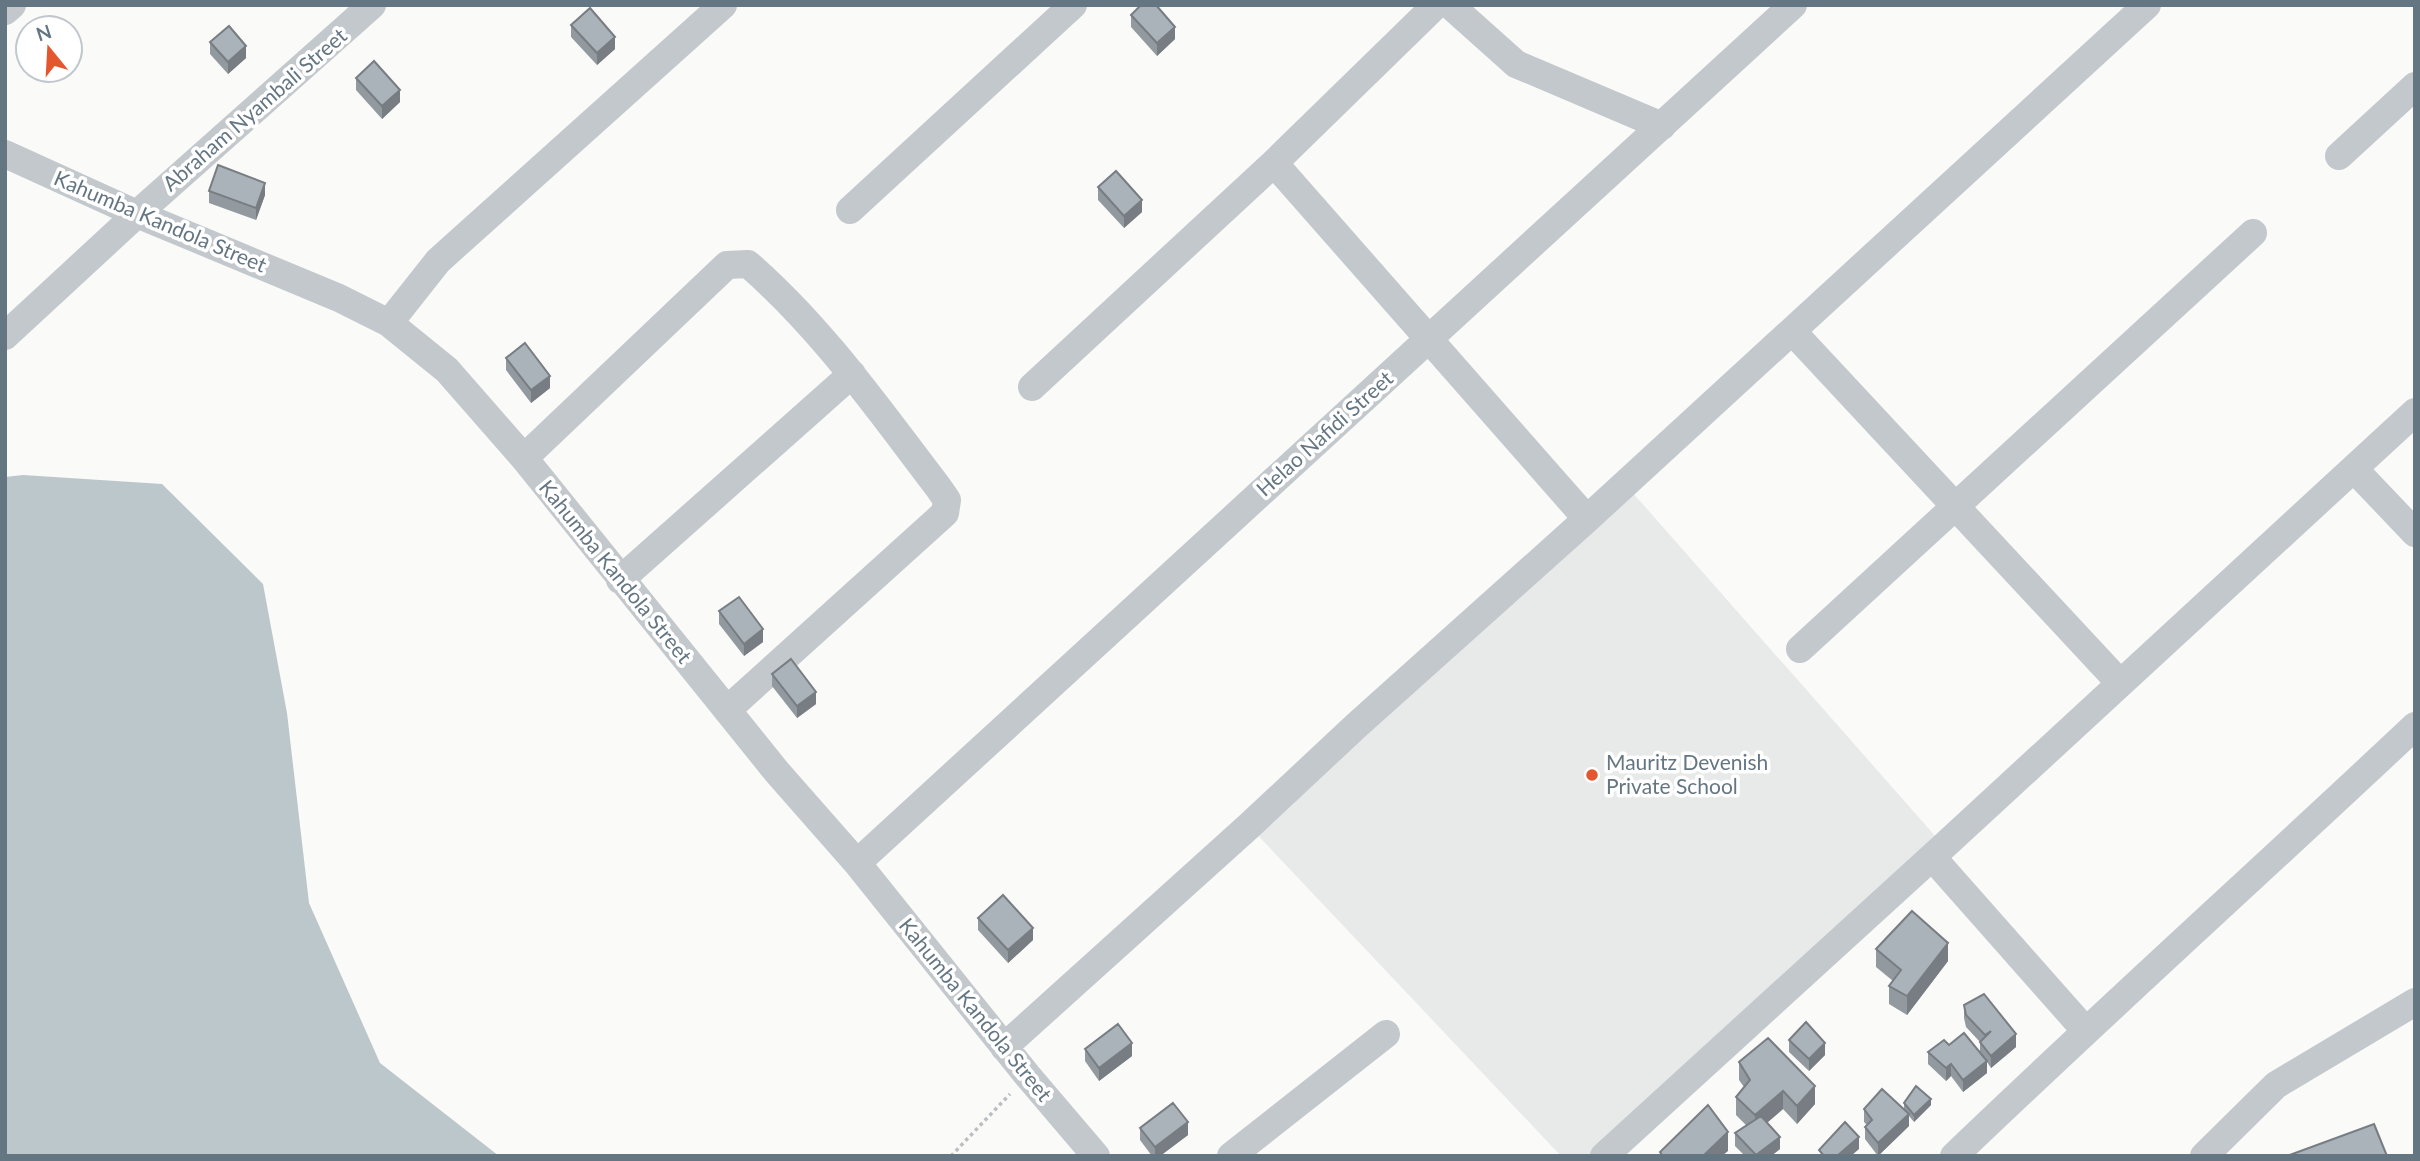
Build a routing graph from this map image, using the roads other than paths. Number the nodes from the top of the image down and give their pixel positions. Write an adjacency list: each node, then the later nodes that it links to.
1 (12, 5): 9 (street)
2 (372, 5): 16 (street, Abraham Nyambali Street)
3 (723, 5): 18 (street)
4 (1073, 5): 15 (street)
5 (1436, 5): 14 (street)
6 (1450, 5): 11 (street)
7 (1793, 5): 11 (street, Helao Nafidi Street)
8 (2147, 5): 19 (street)
9 (5, 11)
10 (2415, 86): 13 (street)
11 (1661, 126): 21 (street, Helao Nafidi Street)
12 (5, 155): 16 (street, Kahumba Kandola Street)
13 (2339, 156)
14 (1274, 163): 21 (street); 23 (street)
15 (850, 210)
16 (137, 214): 18 (street, Kahumba Kandola Street); 20 (street, Abraham Nyambali Street)
17 (2253, 233): 27 (street)
18 (389, 323): 25 (street, Kahumba Kandola Street)
19 (1792, 331): 27 (street); 28 (street)
20 (5, 336)
21 (1428, 340): 28 (street); 36 (street, Helao Nafidi Street)
22 (852, 374): 25 (street); 30 (street); 33 (street)
23 (1032, 387)
24 (2415, 412): 26 (street)
25 (524, 458): 30 (street, Kahumba Kandola Street)
26 (2354, 469): 29 (street); 32 (street)
27 (1955, 506): 31 (street); 32 (street)
28 (1587, 519): 40 (street)
29 (2415, 533)
30 (621, 580): 33 (street, Kahumba Kandola Street)
31 (1800, 649)
32 (2120, 683): 35 (street)
33 (727, 710): 36 (street, Kahumba Kandola Street)
34 (2415, 726): 38 (street)
35 (1932, 857): 38 (street); 43 (street)
36 (857, 863): 40 (street, Kahumba Kandola Street)
37 (2415, 1002): 45 (street)
38 (2085, 1030): 44 (street)
39 (1386, 1034): 42 (street)
40 (1004, 1047): 41 (street, Kahumba Kandola Street)
41 (1097, 1156)
42 (1231, 1156)
43 (1604, 1156)
44 (1954, 1156)
45 (2204, 1156)

